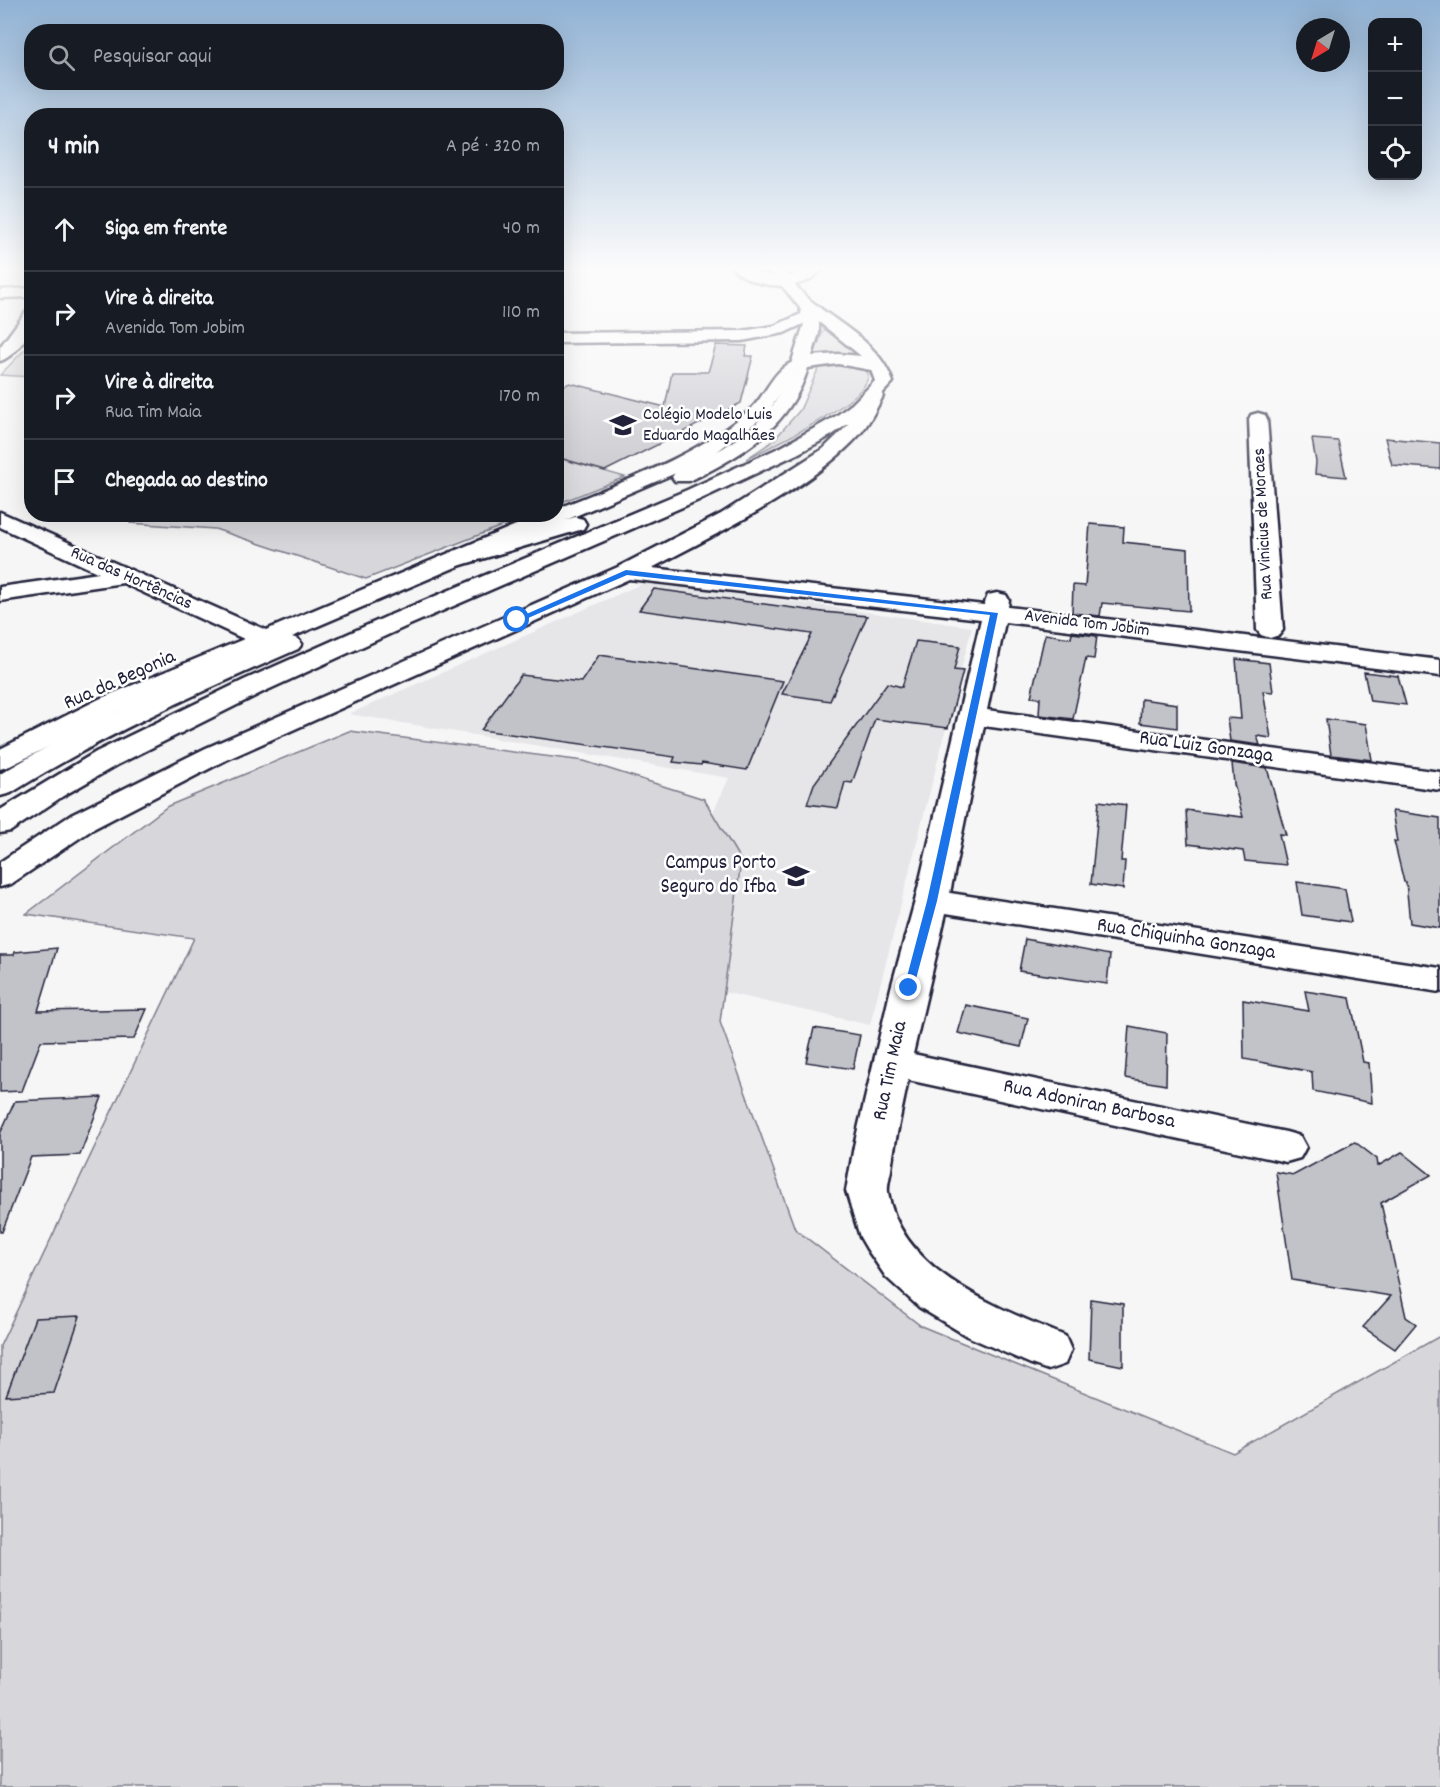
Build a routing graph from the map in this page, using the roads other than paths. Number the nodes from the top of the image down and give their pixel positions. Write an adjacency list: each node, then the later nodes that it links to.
1 (775, 349): 4 (street)
2 (797, 349): 4 (street)
3 (860, 349): 5 (street)
4 (792, 356): 5 (street); 8 (street); 11 (street)
5 (877, 366): 6 (street)
6 (874, 396): 13 (street); 26 (street)
7 (1258, 419): 18 (street, Rua Vinicius de Moraes)
8 (564, 512)
9 (0, 519): 14 (street, Rua das Hortências)
10 (542, 522): 12 (street)
11 (575, 524): 12 (street); 25 (street)
12 (458, 560): 17 (street)
13 (636, 568): 16 (street, Avenida Tom Jobim); 27 (street)
14 (124, 576): 15 (street); 17 (street, Rua das Hortências)
15 (0, 594)
16 (996, 607): 18 (street, Avenida Tom Jobim); 21 (street, Rua Tim Maia)
17 (252, 633): 22 (street, Rua da Begonia); 23 (street)
18 (1256, 634): 19 (street, Avenida Tom Jobim); 20 (street, Avenida Tom Jobim)
19 (1440, 649)
20 (1440, 668)
21 (972, 716): 24 (street, Rua Luiz Gonzaga); 28 (street, Rua Tim Maia)
22 (0, 736)
23 (0, 760)
24 (1440, 781)
25 (0, 787)
26 (0, 824)
27 (0, 877)
28 (932, 901): 29 (street, Rua Chiquinha Gonzaga); 30 (street, Rua Tim Maia)
29 (1440, 980)
30 (893, 1063): 31 (street, Rua Adoniran Barbosa); 32 (street, Rua Tim Maia)
31 (1286, 1147)
32 (1048, 1350)

